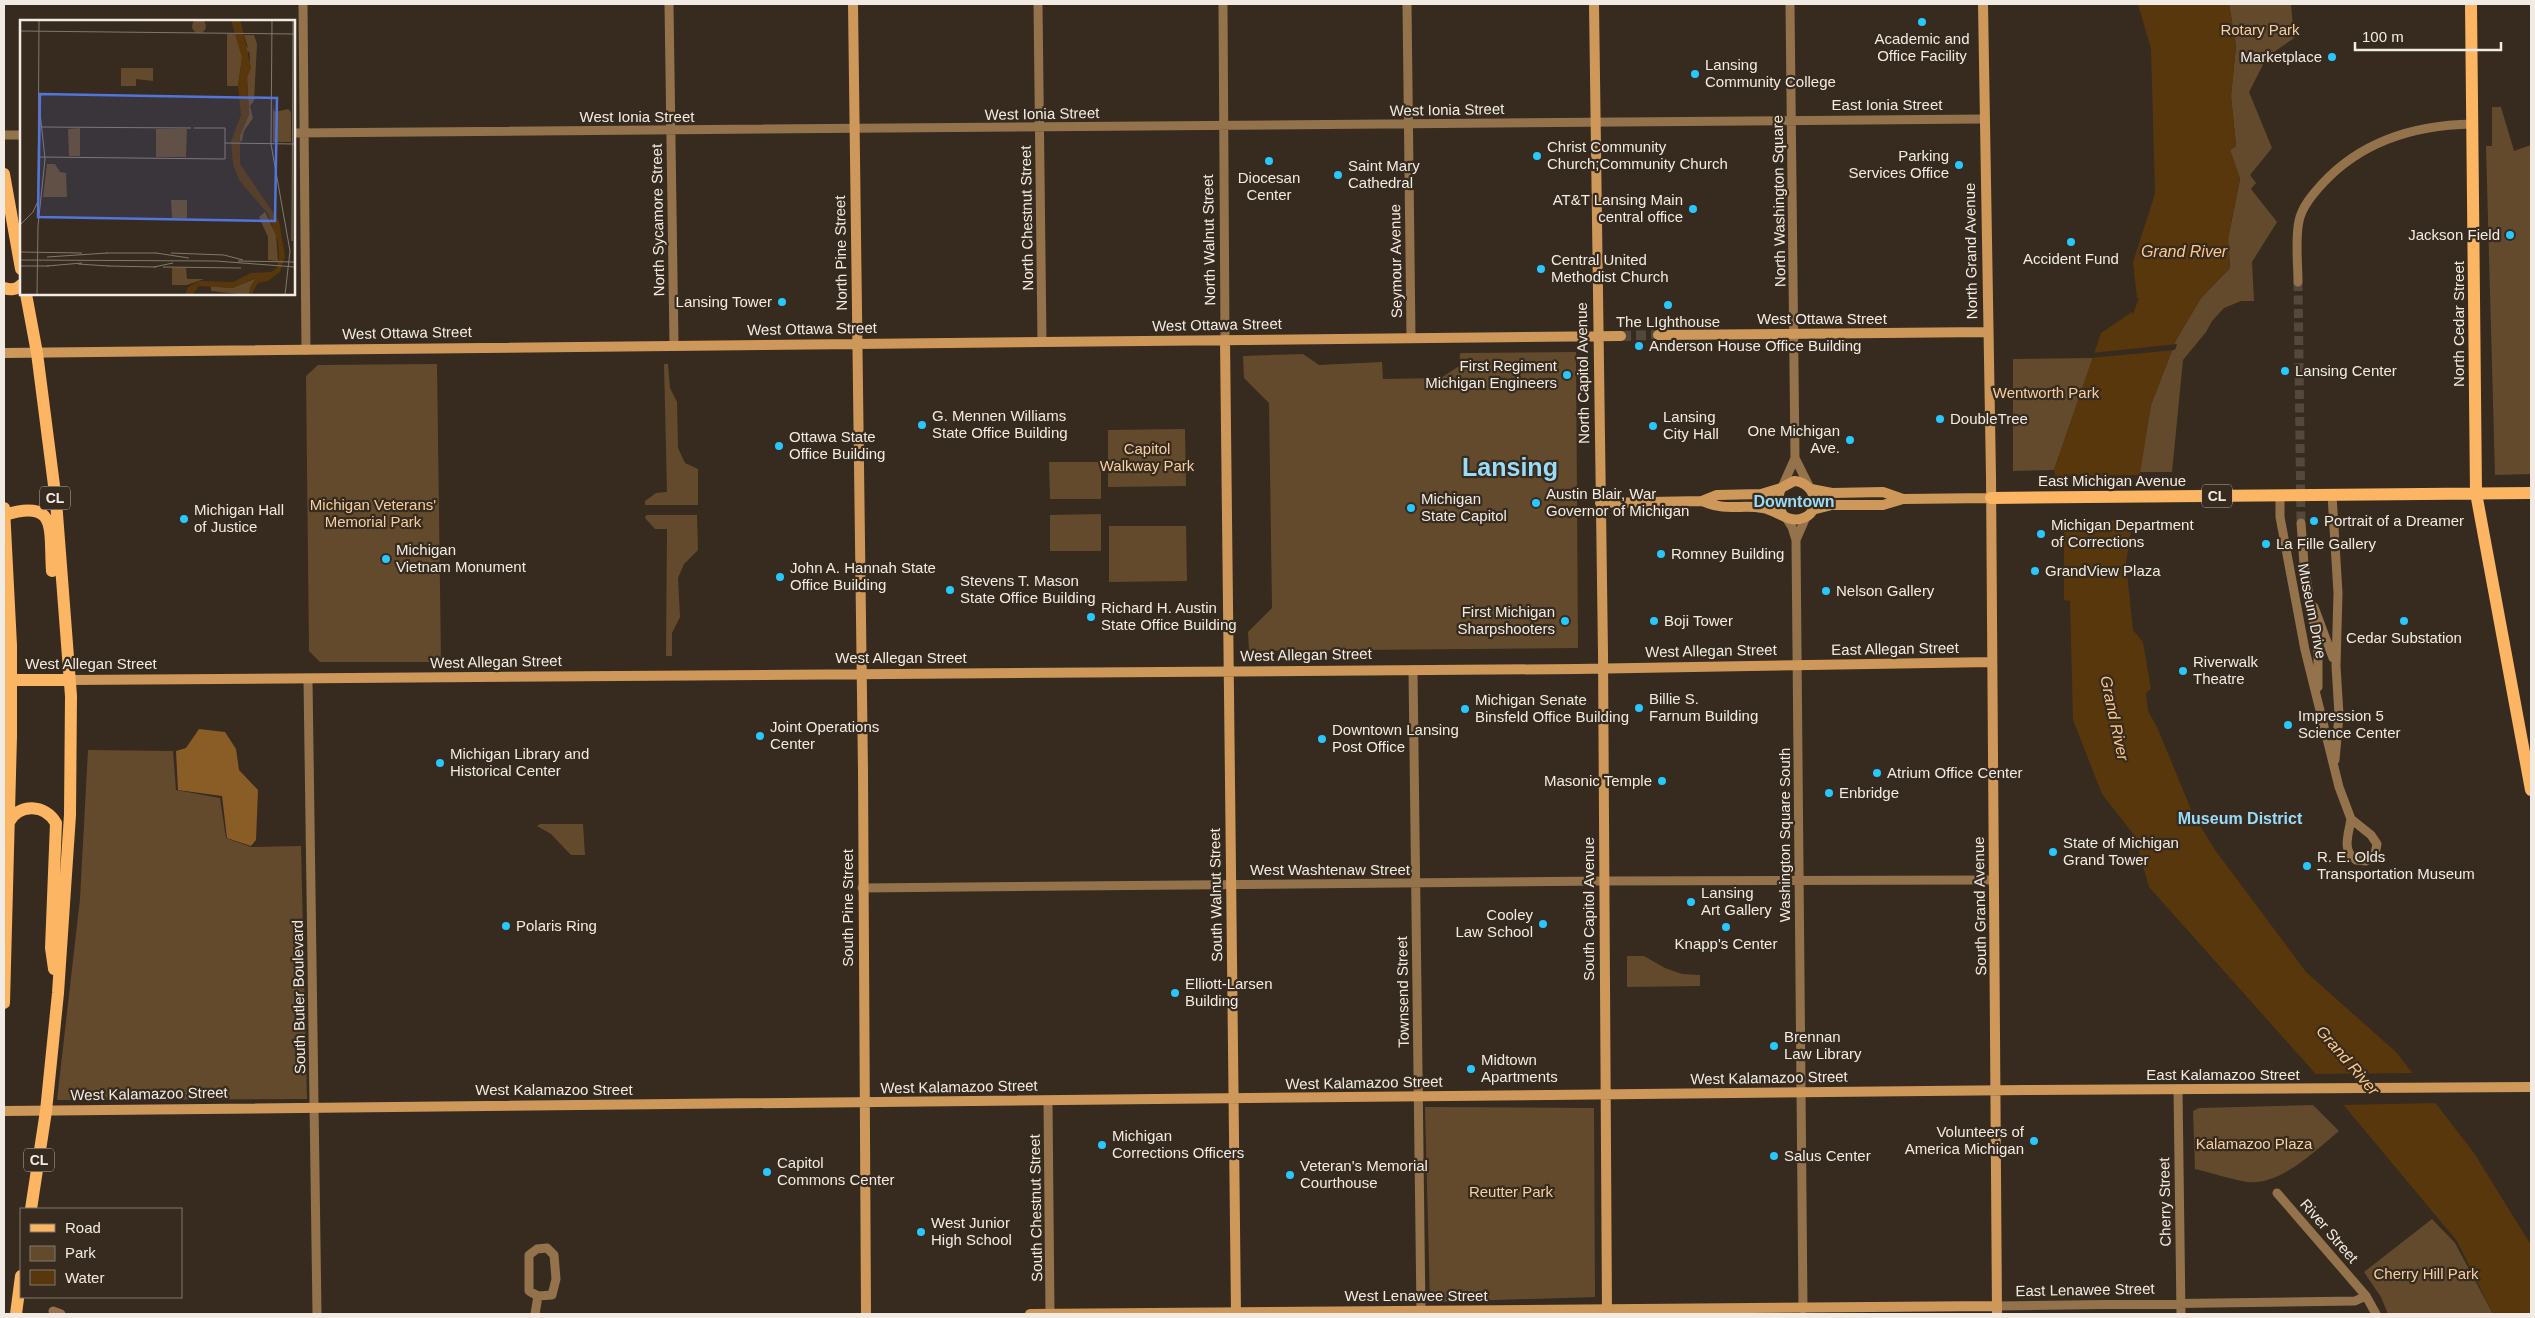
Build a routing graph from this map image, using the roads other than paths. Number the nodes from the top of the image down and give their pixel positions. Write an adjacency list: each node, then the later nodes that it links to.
1 (303, 4): 21 (street)
2 (669, 4): 19 (street, North Sycamore Street)
3 (853, 4): 18 (street, North Pine Street)
4 (1038, 4): 17 (street, North Chestnut Street)
5 (1223, 4): 16 (street, North Walnut Street)
6 (1407, 4): 14 (street, Seymour Avenue)
7 (1594, 4): 13 (street, North Capitol Avenue)
8 (1790, 4): 12 (street, North Washington Square)
9 (1983, 4): 11 (street, North Grand Avenue)
10 (2471, 4): 15 (main road, North Cedar Street)
11 (1984, 118): 12 (street, East Ionia Street); 30 (street, North Grand Avenue)
12 (1791, 120): 13 (street, West Ionia Street); 31 (street, North Washington Square)
13 (1596, 122): 14 (street, West Ionia Street); 33 (street, North Capitol Avenue)
14 (1408, 124): 16 (street, West Ionia Street); 35 (street, Seymour Avenue)
15 (2472, 124): 26 (street); 48 (main road, North Cedar Street)
16 (1224, 126): 17 (street, West Ionia Street); 36 (street, North Walnut Street)
17 (1039, 128): 18 (street, West Ionia Street); 37 (street, North Chestnut Street)
18 (854, 130): 19 (street, West Ionia Street); 38 (street, North Pine Street)
19 (670, 131): 21 (street, West Ionia Street); 39 (street, North Sycamore Street)
20 (295, 133): 21 (street, West Ionia Street)
21 (304, 133): 40 (street)
22 (4, 135): 23 (street)
23 (20, 135)
24 (4, 174): 25 (main road)
25 (20, 263)
26 (2298, 282)
27 (20, 286): 28 (main road)
28 (4, 288)
29 (26, 295): 42 (main road)
30 (1987, 332): 31 (street, West Ottawa Street); 51 (street, North Grand Avenue)
31 (1794, 334): 32 (street, West Ottawa Street); 43 (street, North Washington Square)
32 (1658, 335)
33 (1598, 336): 34 (street, West Ottawa Street); 35 (street, West Ottawa Street); 55 (street, North Capitol Avenue)
34 (1621, 336)
35 (1411, 338): 36 (street, West Ottawa Street)
36 (1226, 340): 37 (street, West Ottawa Street); 44 (street, North Walnut Street)
37 (1042, 342): 38 (street, West Ottawa Street)
38 (857, 343): 39 (street, West Ottawa Street); 54 (street, North Pine Street)
39 (674, 345): 40 (street, West Ottawa Street)
40 (306, 350): 42 (street, West Ottawa Street)
41 (4, 353): 42 (street, West Ottawa Street)
42 (37, 353): 63 (main road, CL)
43 (1794, 458): 45 (street); 46 (street)
44 (1226, 476): 69 (street, South Walnut Street)
45 (1782, 487): 46 (street); 53 (street); 59 (street)
46 (1810, 488): 52 (street, East Michigan Avenue); 57 (street)
47 (2531, 493): 48 (main road, East Michigan Avenue / CL)
48 (2476, 494): 49 (main road, East Michigan Avenue / CL); 77 (main road, North Cedar Street)
49 (2332, 495): 50 (main road, East Michigan Avenue / CL); 66 (street, Museum Drive)
50 (2280, 496): 51 (main road, East Michigan Avenue / CL); 74 (street, Museum Drive)
51 (1991, 498): 52 (street, East Michigan Avenue); 64 (street, South Grand Avenue)
52 (1903, 499): 57 (street, East Michigan Avenue)
53 (1702, 501): 55 (street); 59 (street)
54 (859, 502): 70 (street, South Pine Street)
55 (1600, 503): 67 (street, South Capitol Avenue)
56 (4, 508): 58 (main road)
57 (1809, 513): 59 (street); 61 (street, Washington Square South)
58 (4, 515): 63 (main road); 73 (main road)
59 (1784, 516): 61 (street, Washington Square South)
60 (2301, 523): 62 (street, Museum Drive)
61 (1796, 540): 65 (street, Washington Square South)
62 (2311, 601): 66 (street, Museum Drive); 74 (street, Museum Drive)
63 (66, 645): 71 (main road, CL)
64 (1992, 662): 65 (street, East Allegan Street); 81 (street, South Grand Avenue)
65 (1798, 666): 67 (street, West Allegan Street); 80 (street, Washington Square South)
66 (2336, 666): 76 (street, Museum Drive)
67 (1603, 668): 68 (street, West Allegan Street); 82 (street, South Capitol Avenue)
68 (1413, 670): 69 (street, West Allegan Street); 83 (street, Townsend Street)
69 (1228, 672): 70 (street, West Allegan Street); 84 (street, South Walnut Street)
70 (861, 675): 72 (street, West Allegan Street); 85 (street, South Pine Street)
71 (69, 680): 72 (street, West Allegan Street); 73 (main road, West Allegan Street); 87 (main road)
72 (308, 680): 100 (street, South Butler Boulevard)
73 (7, 681): 75 (main road)
74 (2318, 700): 76 (street, Museum Drive)
75 (7, 767): 79 (main road)
76 (2334, 768): 78 (street, Museum Drive)
77 (2531, 790)
78 (2351, 819): 78 (street, Museum Drive)
79 (9, 822): 86 (main road); 87 (main road)
80 (1798, 880): 81 (street, West Washtenaw Street); 82 (street, West Washtenaw Street); 93 (street, Washington Square South)
81 (1994, 880): 92 (street, South Grand Avenue)
82 (1604, 881): 83 (street, West Washtenaw Street); 95 (street, South Capitol Avenue)
83 (1415, 883): 84 (street, West Washtenaw Street); 96 (street, Townsend Street)
84 (1231, 884): 85 (street, West Washtenaw Street); 97 (street, South Walnut Street)
85 (862, 888): 99 (street, South Pine Street)
86 (5, 893): 88 (main road)
87 (58, 993): 102 (main road)
88 (4, 995): 89 (main road)
89 (4, 1003)
90 (2531, 1088): 91 (street, East Kalamazoo Street)
91 (2178, 1089): 92 (street, East Kalamazoo Street); 108 (street, Cherry Street)
92 (1996, 1091): 94 (street, East Kalamazoo Street); 109 (street, South Grand Avenue)
93 (1802, 1092): 94 (street, West Kalamazoo Street); 95 (street, West Kalamazoo Street); 111 (street, Washington Square South)
94 (1914, 1092)
95 (1604, 1095): 96 (street, West Kalamazoo Street); 110 (street, South Capitol Avenue)
96 (1418, 1097): 97 (street, West Kalamazoo Street); 113 (street, Townsend Street)
97 (1233, 1100): 98 (street, West Kalamazoo Street); 112 (street, South Walnut Street)
98 (1048, 1101): 99 (street, West Kalamazoo Street); 119 (street, South Chestnut Street)
99 (863, 1103): 100 (street, West Kalamazoo Street); 117 (street, South Pine Street)
100 (314, 1107): 102 (street, West Kalamazoo Street); 115 (street, South Butler Boulevard)
101 (4, 1111): 102 (street, West Kalamazoo Street)
102 (46, 1111): 104 (main road, CL)
103 (2278, 1192): 107 (street, River Street)
104 (31, 1208)
105 (20, 1284): 114 (main road)
106 (538, 1296): 106 (street); 116 (street)
107 (2366, 1296): 108 (street, East Lenawee Street); 121 (street, River Street)
108 (2180, 1304): 109 (street, East Lenawee Street); 120 (street, Cherry Street)
109 (1997, 1310): 111 (street, East Lenawee Street)
110 (1607, 1312): 111 (street, West Lenawee Street); 113 (street, West Lenawee Street)
111 (1803, 1312)
112 (1236, 1313): 113 (street, West Lenawee Street); 119 (street, West Lenawee Street)
113 (1421, 1313)
114 (16, 1314)
115 (317, 1314)
116 (535, 1314)
117 (866, 1314)
118 (1030, 1314): 119 (street, West Lenawee Street)
119 (1050, 1314)
120 (2180, 1314)
121 (2376, 1314)

